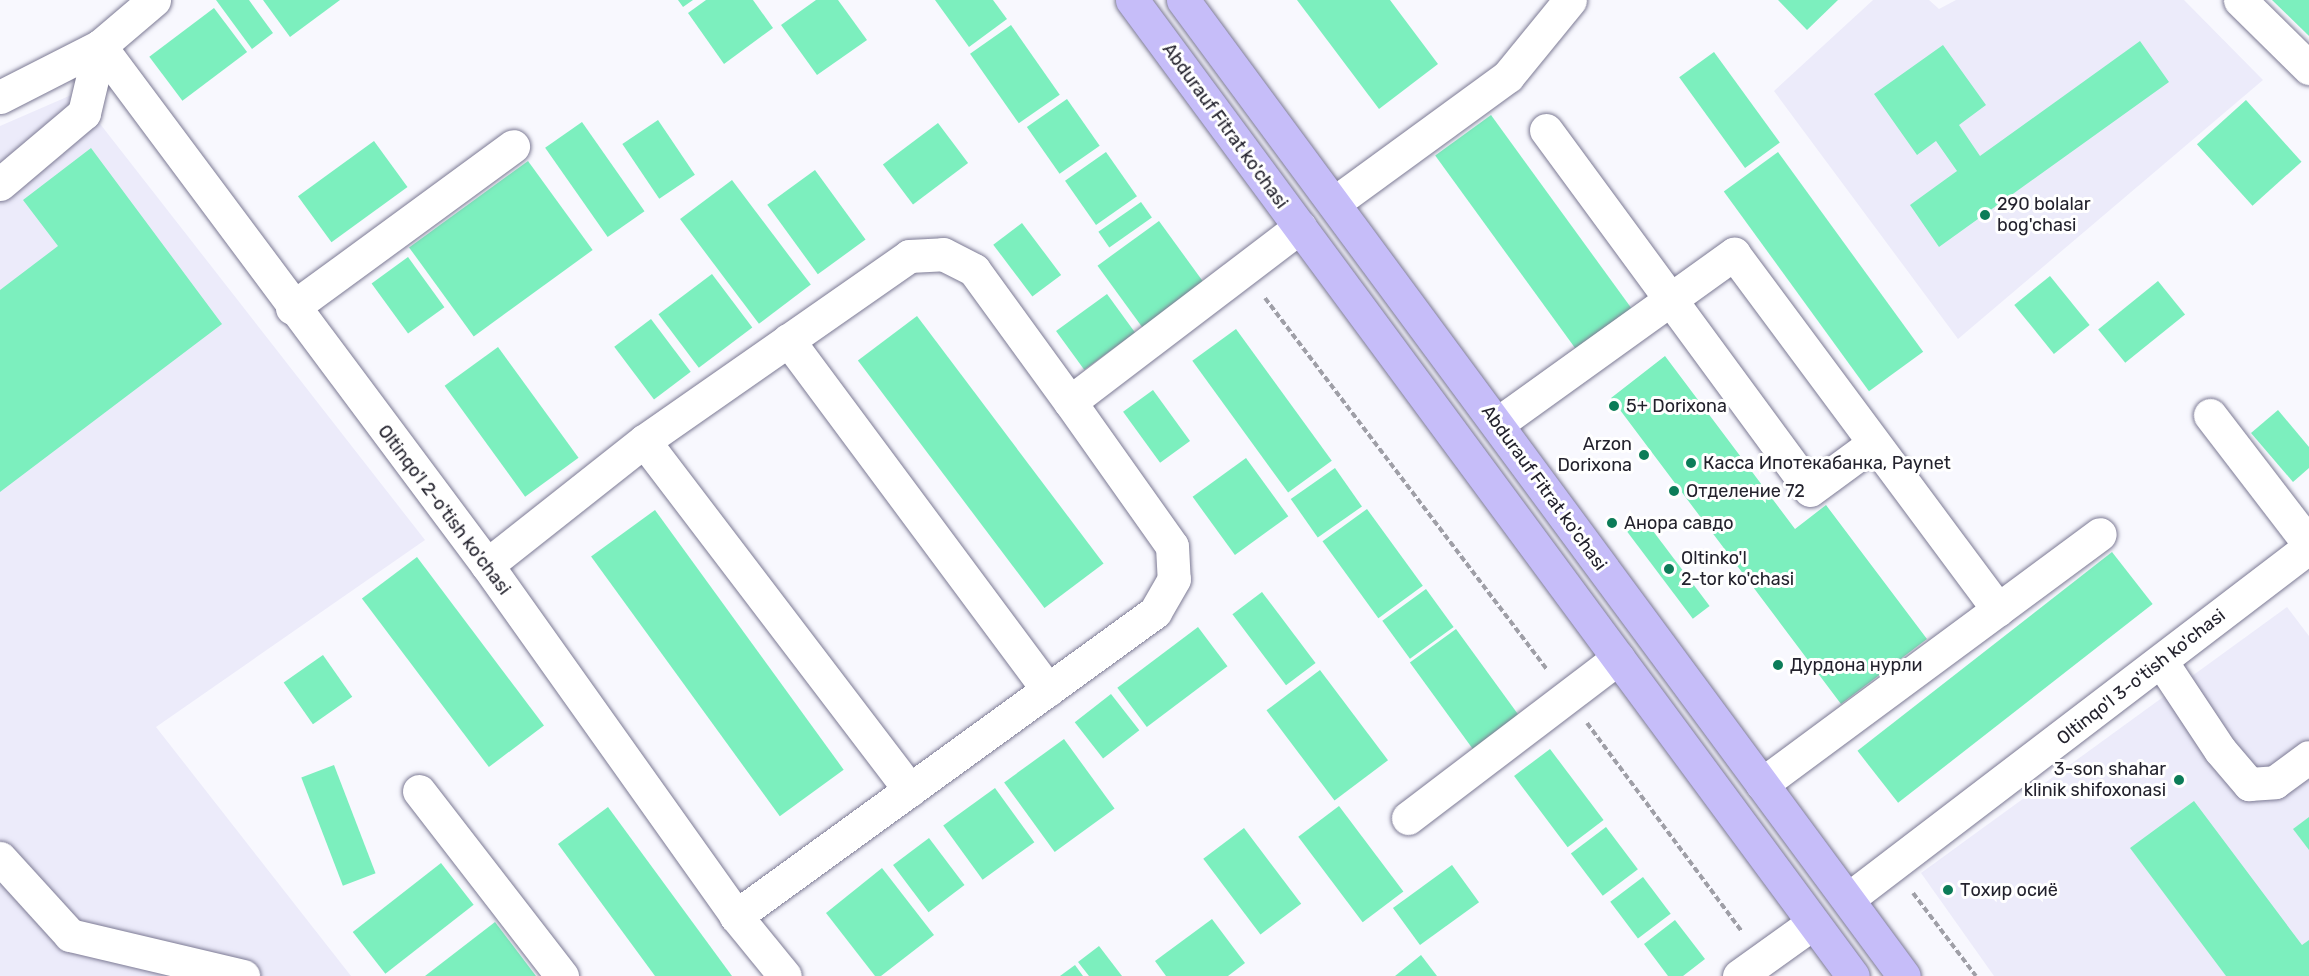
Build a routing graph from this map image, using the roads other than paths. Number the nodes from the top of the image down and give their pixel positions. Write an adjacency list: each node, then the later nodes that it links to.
1 (154, 0): 6 (street)
2 (1132, 0): 13 (main road, Abdurauf Fitrat ko'chasi)
3 (1184, 0): 12 (main road, Abdurauf Fitrat ko'chasi)
4 (1570, 0): 12 (street)
5 (2240, 0): 7 (street)
6 (100, 46): 8 (street); 11 (street); 15 (street, Oltinqo'l 2-o'tish ko'chasi)
7 (2309, 68)
8 (0, 97)
9 (1546, 130): 14 (street)
10 (513, 146): 15 (street)
11 (0, 184)
12 (1334, 203): 13 (main road); 19 (main road, Abdurauf Fitrat ko'chasi)
13 (1300, 227): 17 (street); 26 (main road, Abdurauf Fitrat ko'chasi)
14 (1670, 300): 19 (street); 21 (street); 21 (street)
15 (292, 308): 24 (street, Oltinqo'l 2-o'tish ko'chasi)
16 (788, 340): 17 (street); 20 (street); 28 (street)
17 (1070, 402): 28 (street)
18 (2210, 415): 23 (street)
19 (1497, 424): 30 (main road, Abdurauf Fitrat ko'chasi)
20 (644, 441): 24 (street); 31 (street)
21 (1874, 443): 25 (street)
22 (2100, 534): 25 (street)
23 (2309, 546): 27 (street, Oltinqo'l 3-o'tish ko'chasi)
24 (487, 565): 36 (street, Oltinqo'l 2-o'tish ko'chasi)
25 (1998, 610): 30 (street)
26 (1618, 658): 33 (street); 37 (main road, Abdurauf Fitrat ko'chasi)
27 (2161, 661): 29 (street); 35 (street, Oltinqo'l 3-o'tish ko'chasi)
28 (1048, 690): 31 (street)
29 (2309, 757)
30 (1762, 783): 35 (main road, Abdurauf Fitrat ko'chasi)
31 (910, 790): 36 (street)
32 (419, 791): 39 (street)
33 (1408, 818)
34 (0, 858): 38 (street)
35 (1848, 899): 37 (main road, Oltinqo'l 3-o'tish ko'chasi); 43 (main road, Abdurauf Fitrat ko'chasi)
36 (736, 916): 40 (street, Oltinqo'l 2-o'tish ko'chasi)
37 (1814, 923): 41 (street, Oltinqo'l 3-o'tish ko'chasi); 42 (main road, Abdurauf Fitrat ko'chasi)
38 (243, 976)
39 (562, 976)
40 (785, 976)
41 (1739, 976)
42 (1853, 976)
43 (1904, 976)

